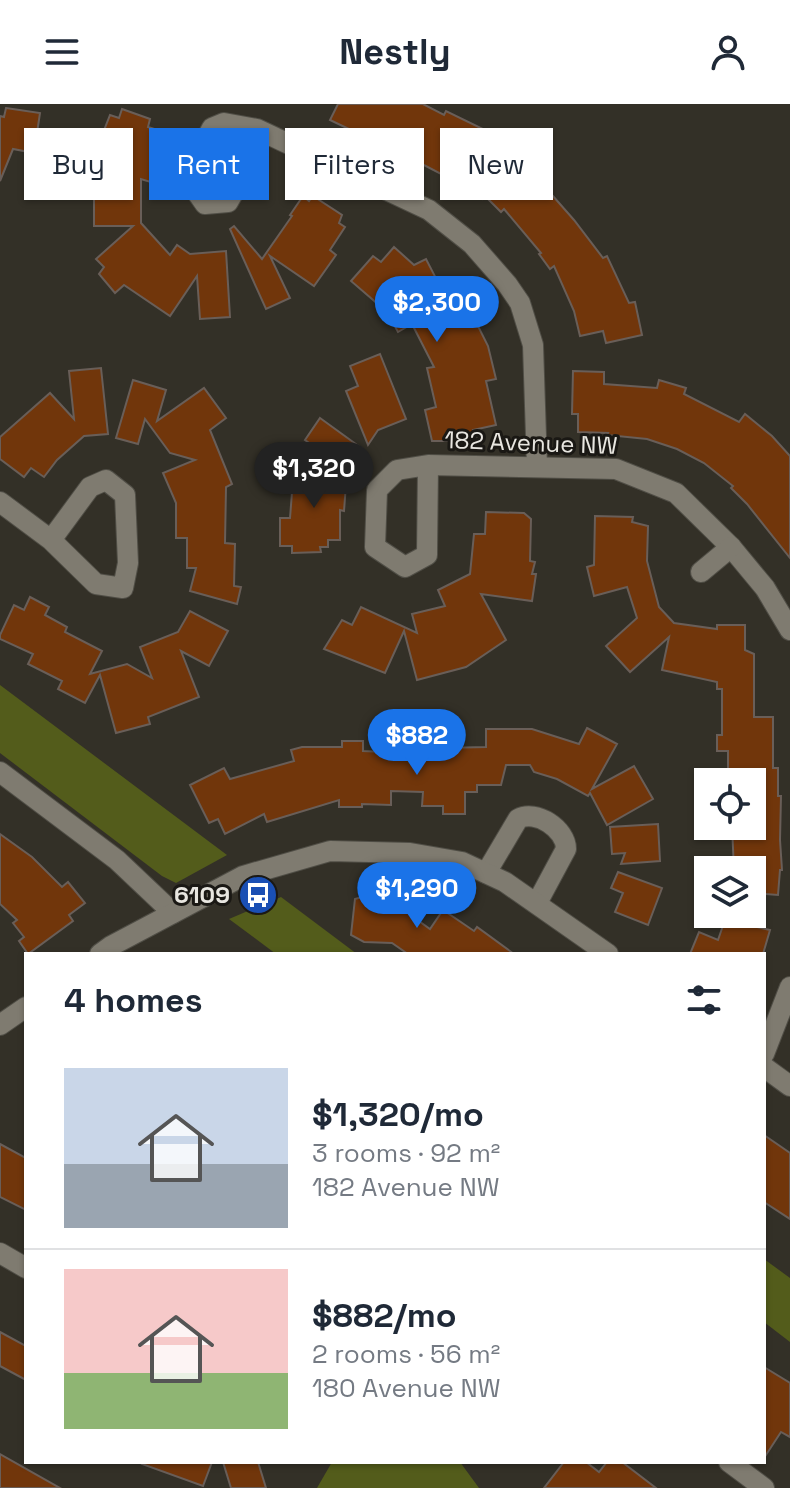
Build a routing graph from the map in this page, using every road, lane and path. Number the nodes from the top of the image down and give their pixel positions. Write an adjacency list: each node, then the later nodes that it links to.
1 (269, 135): 3 (street)
2 (428, 465): 2 (street, 182 Avenue NW); 3 (street, 182 Avenue NW)
3 (537, 467): 6 (street, 182 Avenue NW)
4 (0, 502): 5 (street)
5 (51, 540): 5 (street)
6 (731, 547): 7 (street); 8 (street)
7 (701, 572)
8 (790, 630)
9 (0, 772): 12 (street)
10 (486, 873): 11 (street); 11 (street); 12 (street)
11 (537, 903): 14 (street)
12 (173, 913): 13 (street)
13 (104, 952)
14 (605, 952)
15 (790, 987): 18 (street)
16 (24, 1008): 17 (street)
17 (0, 1025)
18 (766, 1049)
19 (766, 1068): 20 (street)
20 (790, 1086)
21 (0, 1253): 22 (street)
22 (24, 1267)
23 (732, 1464): 24 (street)
24 (764, 1488)

